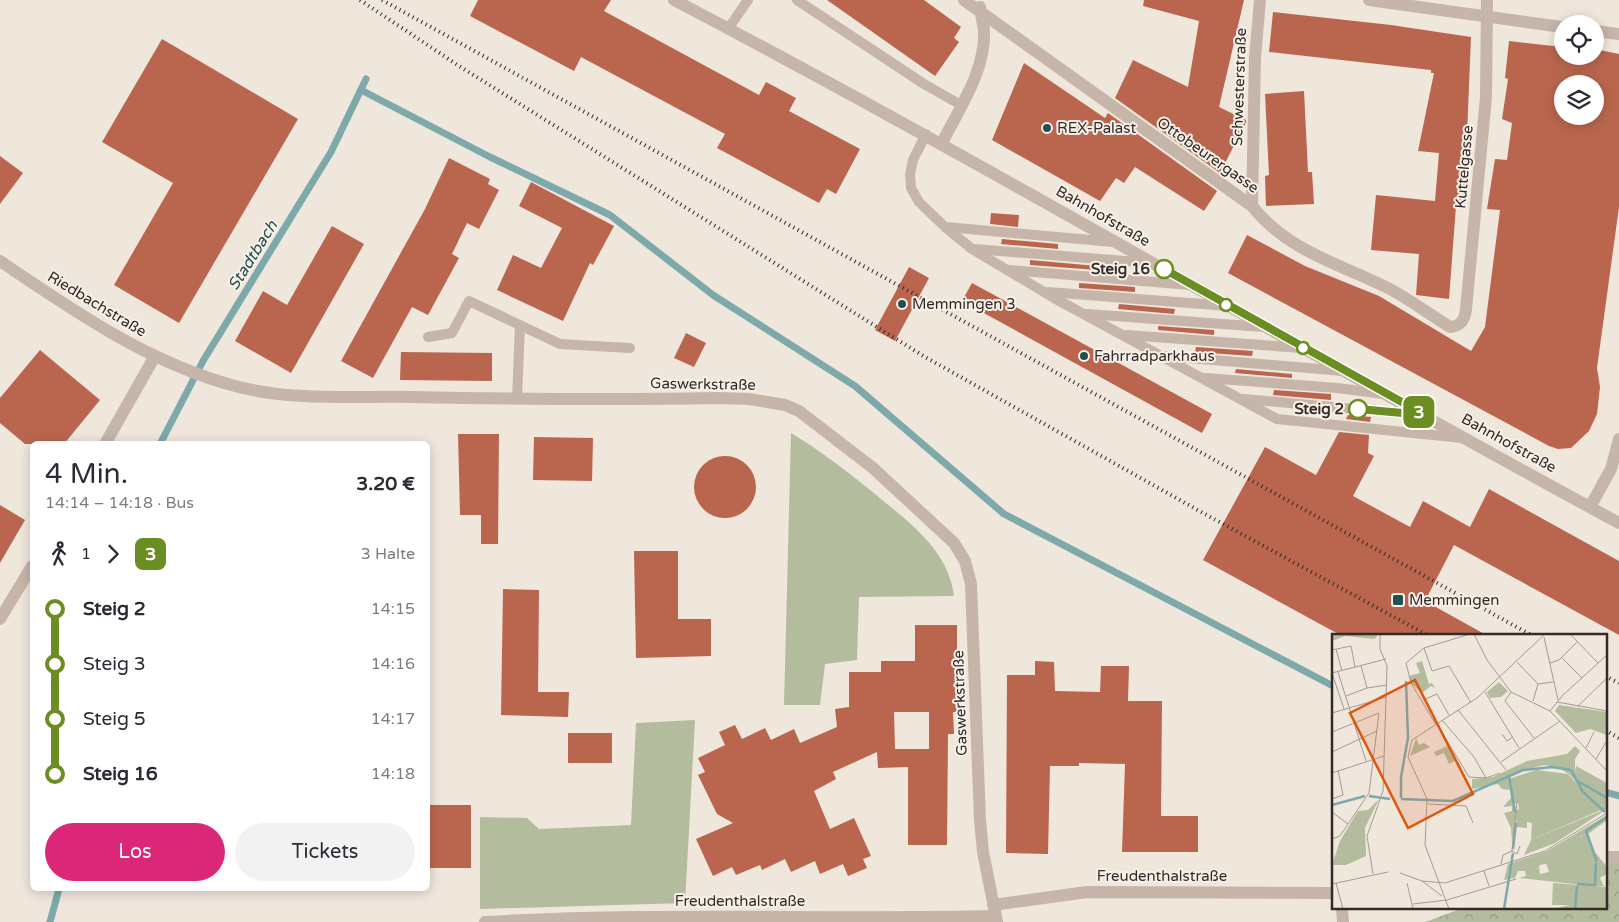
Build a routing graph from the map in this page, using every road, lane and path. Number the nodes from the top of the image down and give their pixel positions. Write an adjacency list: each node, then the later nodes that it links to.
1 (674, 0): 11 (street, Bahnhofstraße)
2 (748, 0): 11 (lane)
3 (797, 0): 14 (lane)
4 (964, 0): 8 (street, Ottobeurergasse)
5 (1260, 0): 17 (street, Schwesterstraße)
6 (1369, 0): 9 (street)
7 (1487, 0): 9 (street, Kuttelgasse)
8 (980, 5): 14 (street); 17 (street, Ottobeurergasse)
9 (1487, 17): 10 (street); 30 (street, Kuttelgasse)
10 (1554, 26)
11 (728, 29): 15 (street, Bahnhofstraße)
12 (1604, 32): 13 (street)
13 (1619, 34)
14 (961, 105): 16 (street)
15 (926, 134): 16 (street, Bahnhofstraße); 18 (lane)
16 (942, 143): 19 (street, Bahnhofstraße)
17 (1252, 206): 30 (street, Ottobeurergasse)
18 (944, 227): 19 (lane); 20 (lane)
19 (1114, 242): 22 (street, Bahnhofstraße)
20 (972, 249): 22 (lane); 23 (lane)
21 (0, 261): 35 (street, Riedbachstraße)
22 (1152, 263): 24 (street, Bahnhofstraße)
23 (1007, 270): 24 (lane); 25 (lane)
24 (1191, 285): 26 (street, Bahnhofstraße)
25 (1045, 292): 26 (lane); 27 (lane)
26 (1229, 306): 29 (street, Bahnhofstraße)
27 (1084, 314): 29 (lane); 31 (lane)
28 (520, 326): 32 (lane); 33 (lane); 41 (lane)
29 (1266, 327): 34 (street, Bahnhofstraße)
30 (1450, 327)
31 (1123, 335): 34 (lane); 36 (lane)
32 (428, 336)
33 (630, 348)
34 (1306, 349): 38 (street, Bahnhofstraße)
35 (155, 356): 37 (street, Riedbachstraße); 46 (street)
36 (1163, 356): 38 (lane); 39 (lane)
37 (182, 367): 41 (street, Gaswerkstraße)
38 (1349, 372): 40 (street, Bahnhofstraße)
39 (1202, 378): 40 (lane); 42 (lane)
40 (1387, 395): 43 (street, Bahnhofstraße)
41 (516, 398): 54 (street, Gaswerkstraße)
42 (1240, 398): 43 (lane); 44 (lane)
43 (1425, 415): 44 (street, Bahnhofstraße)
44 (1467, 439): 47 (street, Bahnhofstraße)
45 (1619, 439): 47 (street)
46 (107, 441)
47 (1590, 507): 48 (street, Bahnhofstraße)
48 (1619, 523)
49 (30, 569): 50 (street)
50 (0, 619)
51 (1606, 857): 52 (street)
52 (1619, 857)
53 (1332, 893): 54 (street, Freudenthalstraße)
54 (995, 914): 55 (street, Freudenthalstraße)
55 (485, 922)

